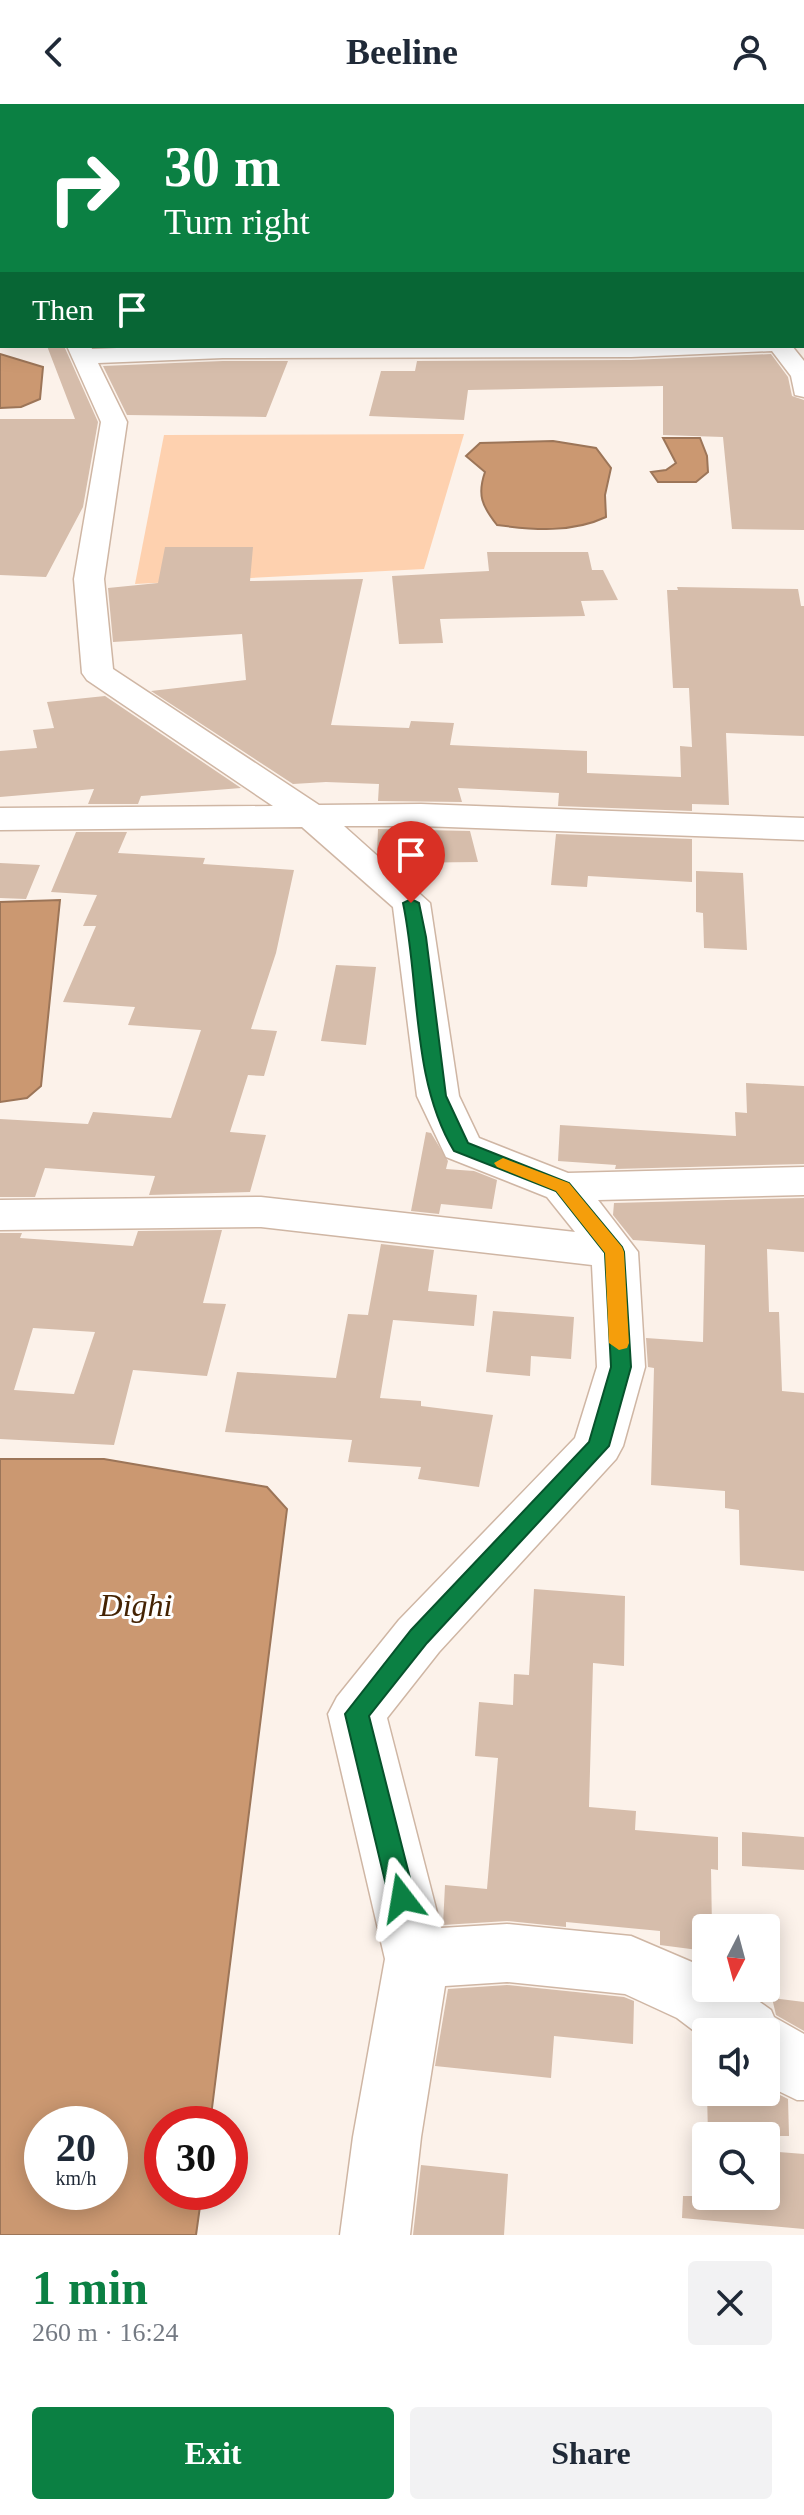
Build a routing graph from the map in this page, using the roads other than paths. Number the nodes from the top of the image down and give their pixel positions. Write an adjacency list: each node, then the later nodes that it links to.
1 (705, 348): 3 (street)
2 (782, 348): 4 (street)
3 (82, 351): 5 (street)
4 (804, 390)
5 (311, 816): 6 (street); 7 (street); 9 (street)
6 (0, 819)
7 (804, 829)
8 (804, 1181): 9 (street)
9 (563, 1187): 11 (street)
10 (0, 1215): 11 (street)
11 (615, 1252): 12 (street)
12 (417, 1959): 13 (street); 16 (street)
13 (729, 2018)
14 (780, 2055): 15 (street)
15 (804, 2068)
16 (375, 2235)

